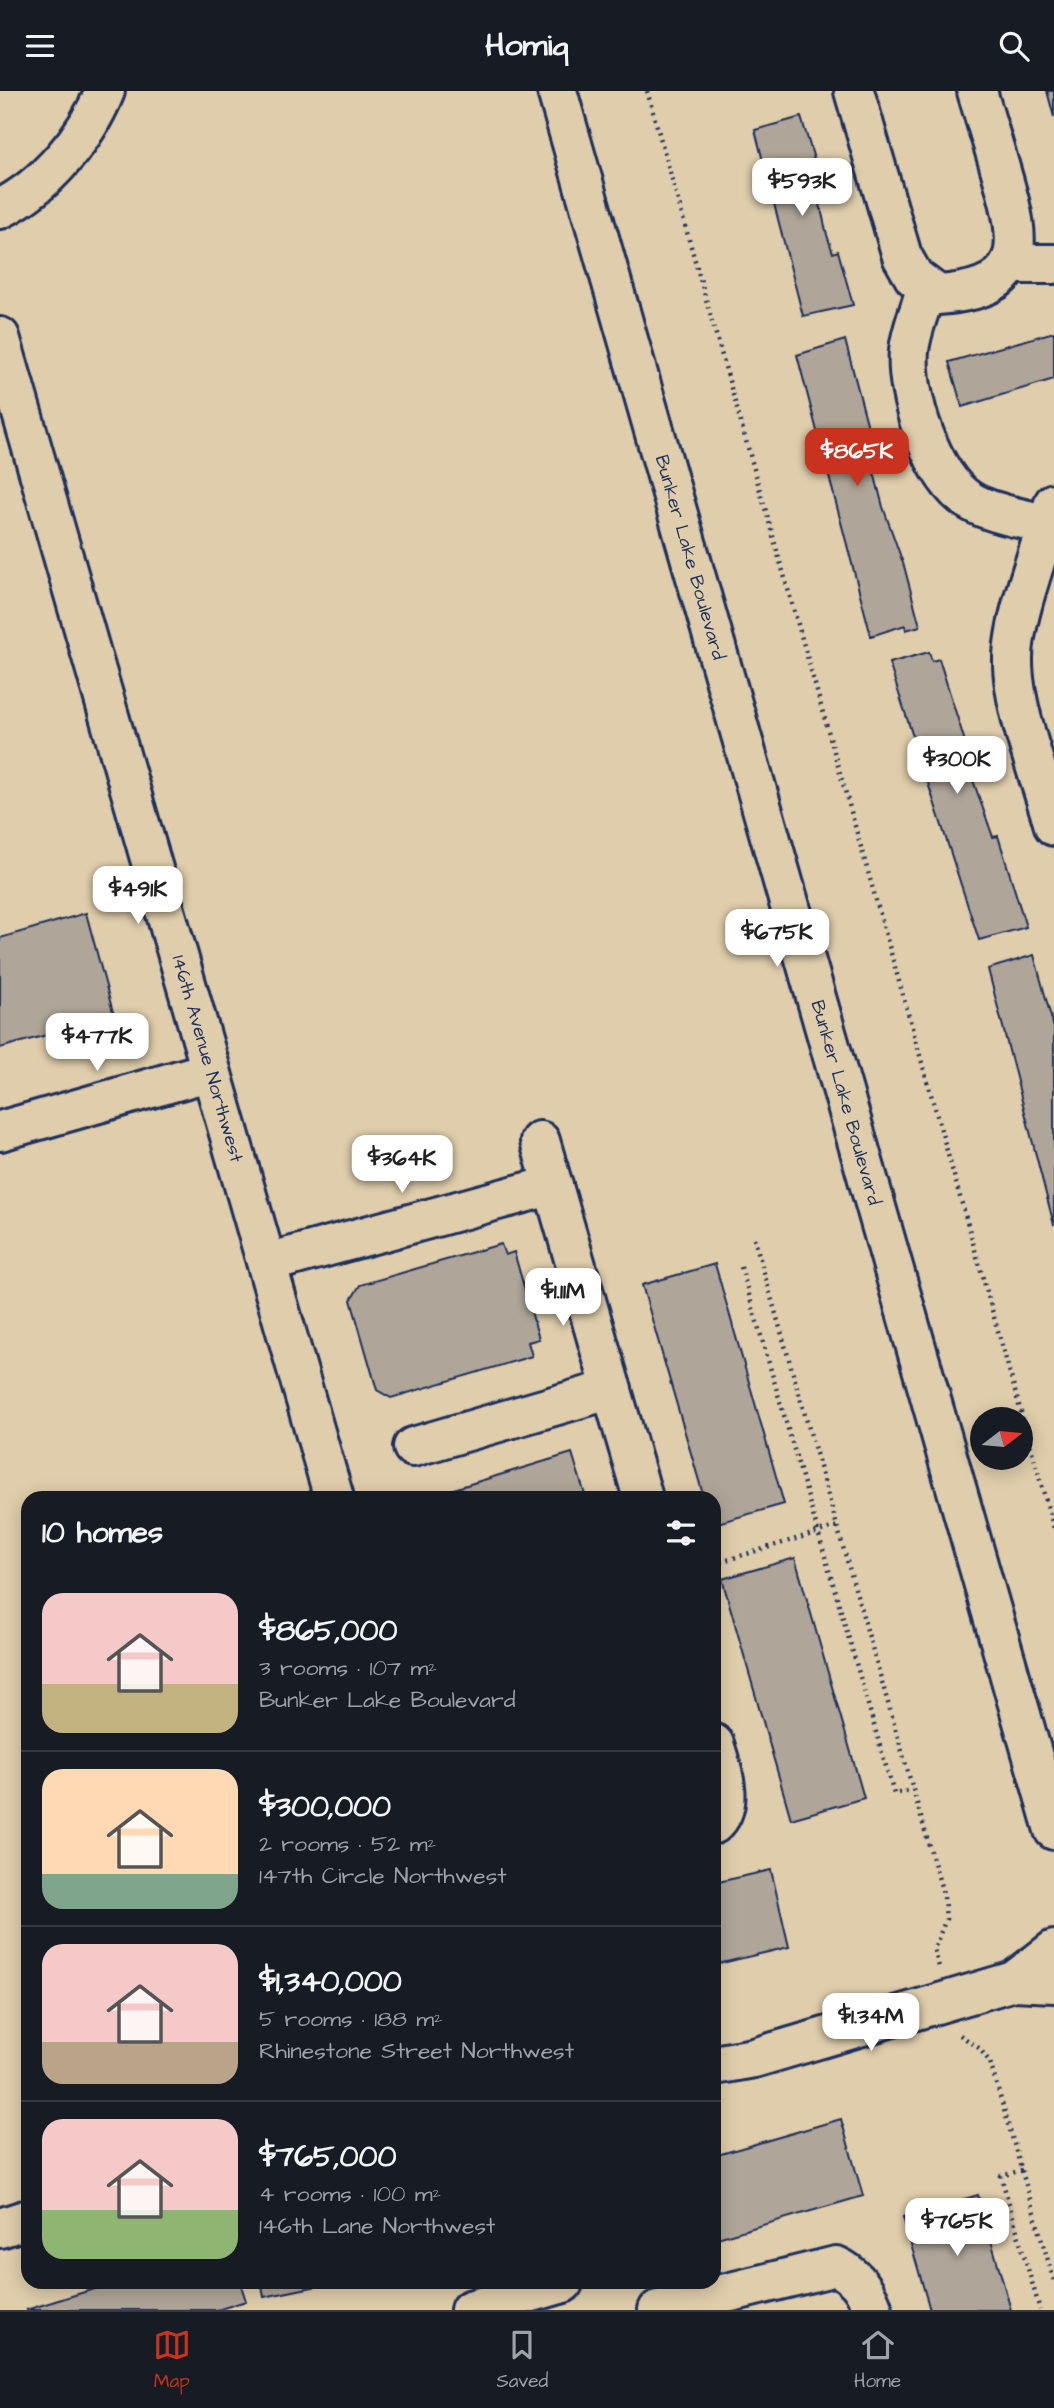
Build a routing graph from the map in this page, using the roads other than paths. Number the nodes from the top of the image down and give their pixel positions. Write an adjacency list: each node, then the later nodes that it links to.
1 (105, 91): 5 (street)
2 (557, 91): 23 (street, Bunker Lake Boulevard)
3 (854, 91): 8 (street)
4 (977, 91): 6 (street)
5 (0, 209)
6 (1009, 264): 7 (street); 8 (street)
7 (1054, 264)
8 (926, 288): 10 (street)
9 (0, 337): 12 (street, 146th Avenue Northwest)
10 (1051, 514): 11 (street)
11 (1054, 827)
12 (211, 1071): 13 (street); 16 (street, 146th Avenue Northwest)
13 (0, 1131)
14 (540, 1140): 15 (street)
15 (553, 1185): 16 (street); 17 (street)
16 (267, 1263): 19 (street, 146th Avenue Northwest)
17 (612, 1389): 18 (street); 20 (street)
18 (413, 1447)
19 (332, 1491)
20 (641, 1491)
21 (721, 1768): 22 (street)
22 (721, 1811)
23 (1054, 1830)
24 (1054, 1950): 25 (street)
25 (1014, 1981): 26 (street); 27 (street)
26 (1054, 1983)
27 (721, 2064)
28 (21, 2221): 29 (street)
29 (0, 2228)
30 (540, 2289): 32 (street)
31 (565, 2289): 33 (street)
32 (470, 2310)
33 (571, 2310)
34 (658, 2310): 35 (street)
35 (873, 2310)

